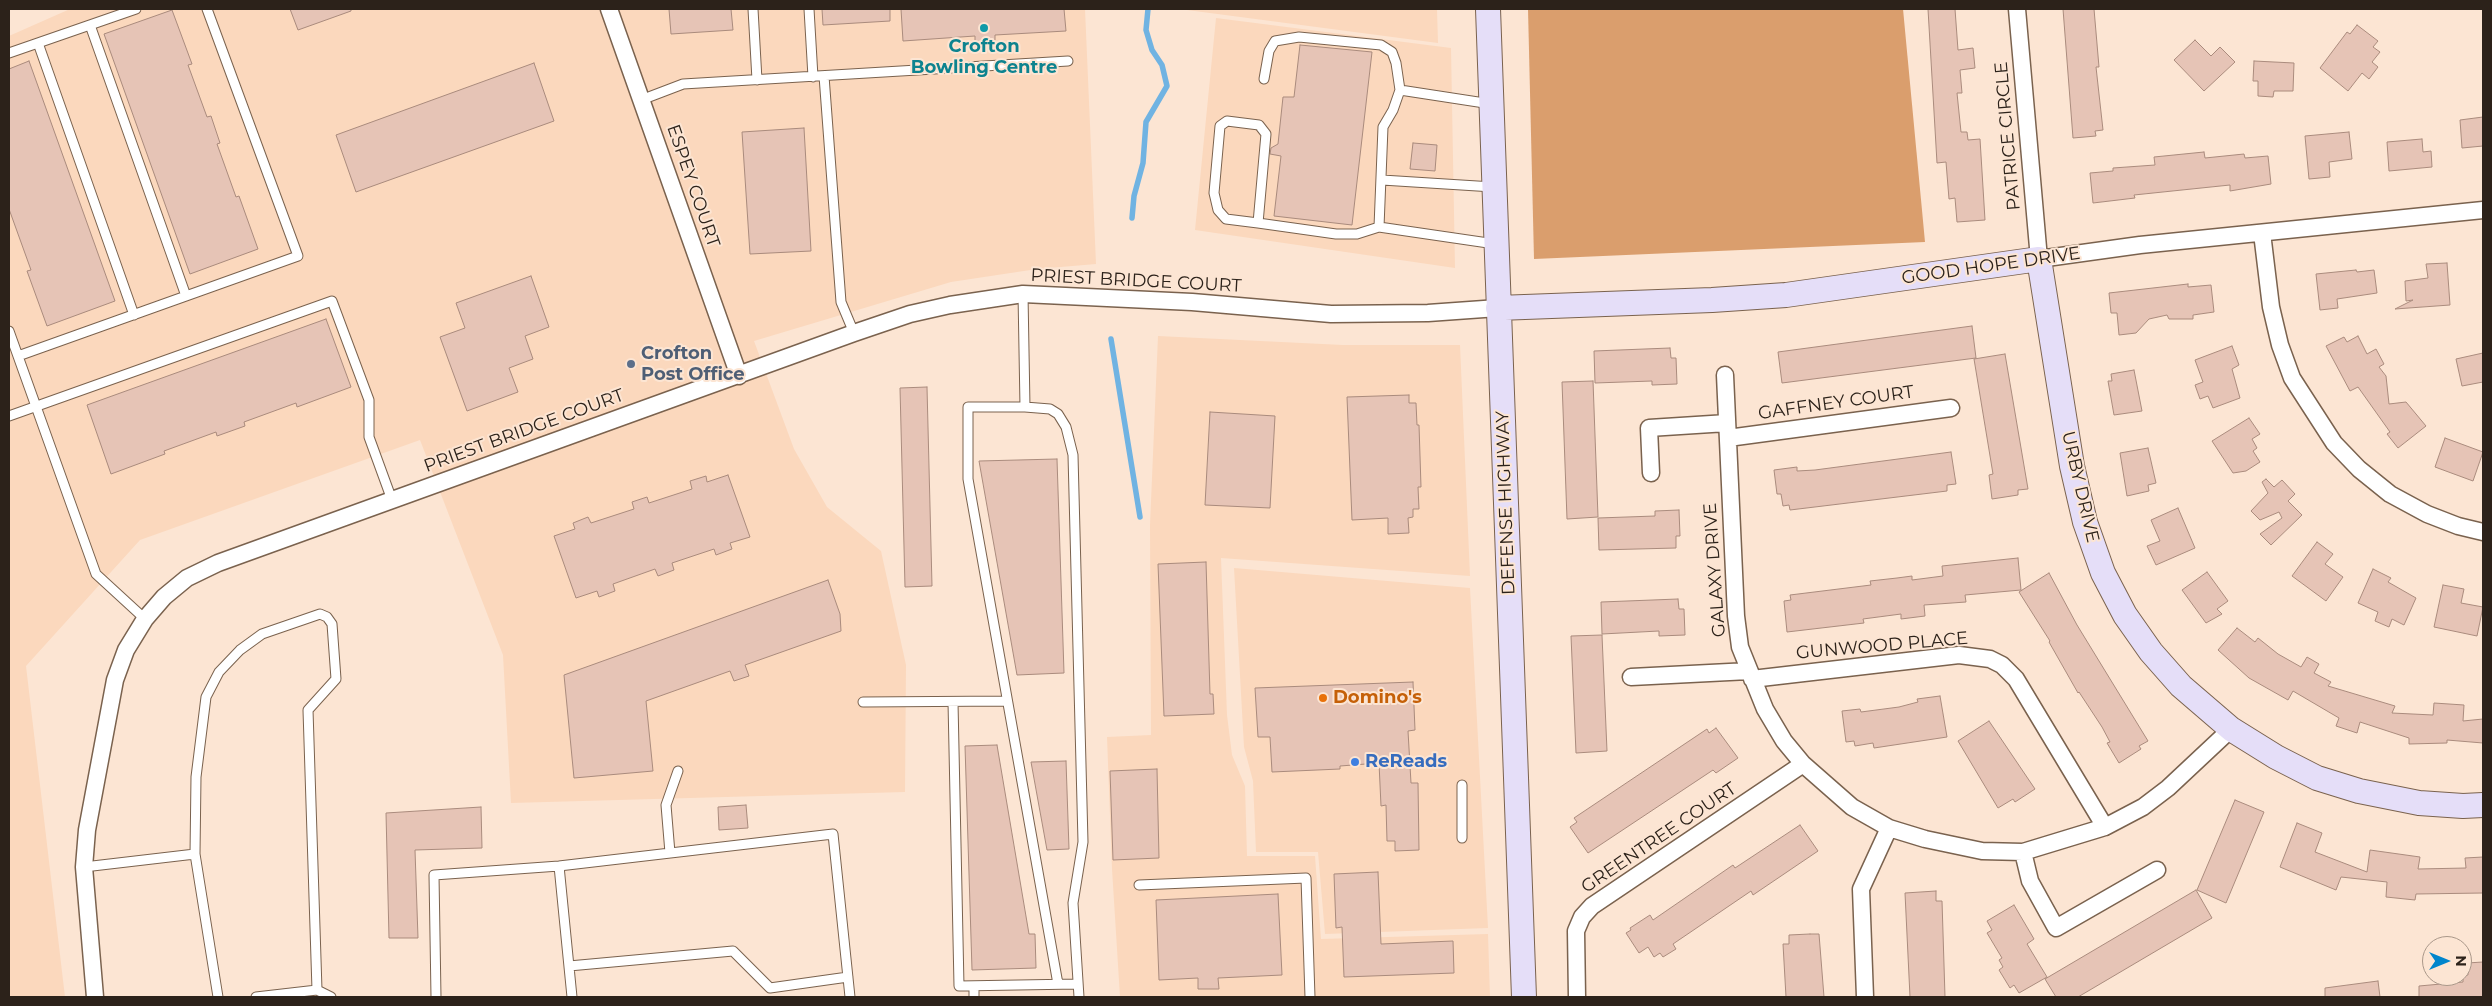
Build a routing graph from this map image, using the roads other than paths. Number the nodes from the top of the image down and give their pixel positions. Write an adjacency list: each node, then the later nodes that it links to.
1 (136, 9): 8 (lane)
2 (207, 9): 28 (lane)
3 (609, 9): 17 (street, ESPEY COURT)
4 (753, 9): 15 (lane)
5 (808, 9): 12 (lane)
6 (1488, 9): 18 (street, DEFENSE HIGHWAY)
7 (2017, 9): 26 (street, PATRICE CIRCLE)
8 (90, 25): 9 (lane); 28 (lane)
9 (38, 43): 10 (lane); 30 (lane)
10 (9, 53)
11 (1068, 62): 13 (lane)
12 (813, 76): 13 (lane); 15 (lane)
13 (824, 76): 32 (lane)
14 (1264, 79): 16 (lane)
15 (757, 80): 17 (lane)
16 (1400, 90): 18 (lane); 19 (lane)
17 (642, 100): 35 (street, ESPEY COURT)
18 (1491, 104): 20 (street, DEFENSE HIGHWAY)
19 (1382, 180): 20 (lane); 23 (lane)
20 (1494, 187): 25 (street, DEFENSE HIGHWAY)
21 (2483, 210): 24 (street, GOOD HOPE DRIVE)
22 (1258, 223): 22 (lane); 23 (lane)
23 (1379, 227): 25 (lane)
24 (2262, 233): 26 (street, GOOD HOPE DRIVE); 43 (street)
25 (1496, 244): 29 (street, DEFENSE HIGHWAY)
26 (2039, 259): 29 (street, GOOD HOPE DRIVE); 50 (street, URBY DRIVE)
27 (1023, 294): 29 (street, PRIEST BRIDGE COURT); 32 (street, PRIEST BRIDGE COURT); 37 (lane)
28 (186, 296): 30 (lane)
29 (1498, 308): 81 (street, DEFENSE HIGHWAY)
30 (134, 315): 33 (lane)
31 (9, 331): 33 (lane)
32 (854, 333): 35 (street, PRIEST BRIDGE COURT)
33 (18, 356): 36 (lane)
34 (1725, 375): 40 (street, GALAXY DRIVE)
35 (739, 376): 42 (street, PRIEST BRIDGE COURT)
36 (35, 405): 39 (lane); 42 (lane); 44 (lane)
37 (1025, 407): 49 (lane); 68 (lane)
38 (1951, 408): 40 (street, GAFFNEY COURT)
39 (9, 416)
40 (1727, 430): 41 (street, GAFFNEY COURT); 45 (street, GALAXY DRIVE)
41 (1651, 473)
42 (392, 500): 44 (street, PRIEST BRIDGE COURT)
43 (2483, 532)
44 (145, 619): 62 (street, PRIEST BRIDGE COURT)
45 (1750, 675): 46 (street, GUNWOOD PLACE); 51 (street, GALAXY DRIVE); 55 (street, GUNWOOD PLACE)
46 (1631, 677)
47 (864, 702): 48 (lane)
48 (953, 702): 49 (lane); 69 (lane)
49 (1007, 702): 67 (lane)
50 (2231, 729): 54 (street, URBY DRIVE); 55 (street, GALAXY DRIVE)
51 (1803, 764): 56 (street, GALAXY DRIVE); 82 (street, GREENTREE COURT)
52 (678, 771): 59 (lane)
53 (1462, 785): 57 (lane)
54 (2483, 805)
55 (2105, 827): 58 (street, GALAXY DRIVE)
56 (1890, 828): 58 (street, GALAXY DRIVE); 83 (street)
57 (1462, 838)
58 (2023, 852): 63 (street)
59 (670, 853): 61 (lane); 66 (lane)
60 (195, 854): 62 (lane); 70 (lane); 72 (lane)
61 (560, 866): 65 (lane); 75 (lane)
62 (84, 867): 71 (street, PRIEST BRIDGE COURT)
63 (2157, 870)
64 (1139, 885): 80 (lane)
65 (569, 966): 66 (lane); 76 (lane)
66 (848, 977): 77 (lane)
67 (1058, 984): 68 (lane); 69 (lane)
68 (1077, 984): 79 (lane)
69 (974, 986): 78 (lane)
70 (316, 990): 73 (lane); 74 (lane)
71 (95, 997)
72 (218, 997)
73 (256, 997)
74 (331, 997)
75 (436, 997)
76 (572, 997)
77 (850, 997)
78 (974, 997)
79 (1079, 997)
80 (1310, 997)
81 (1524, 997)
82 (1577, 997)
83 (1865, 997)

